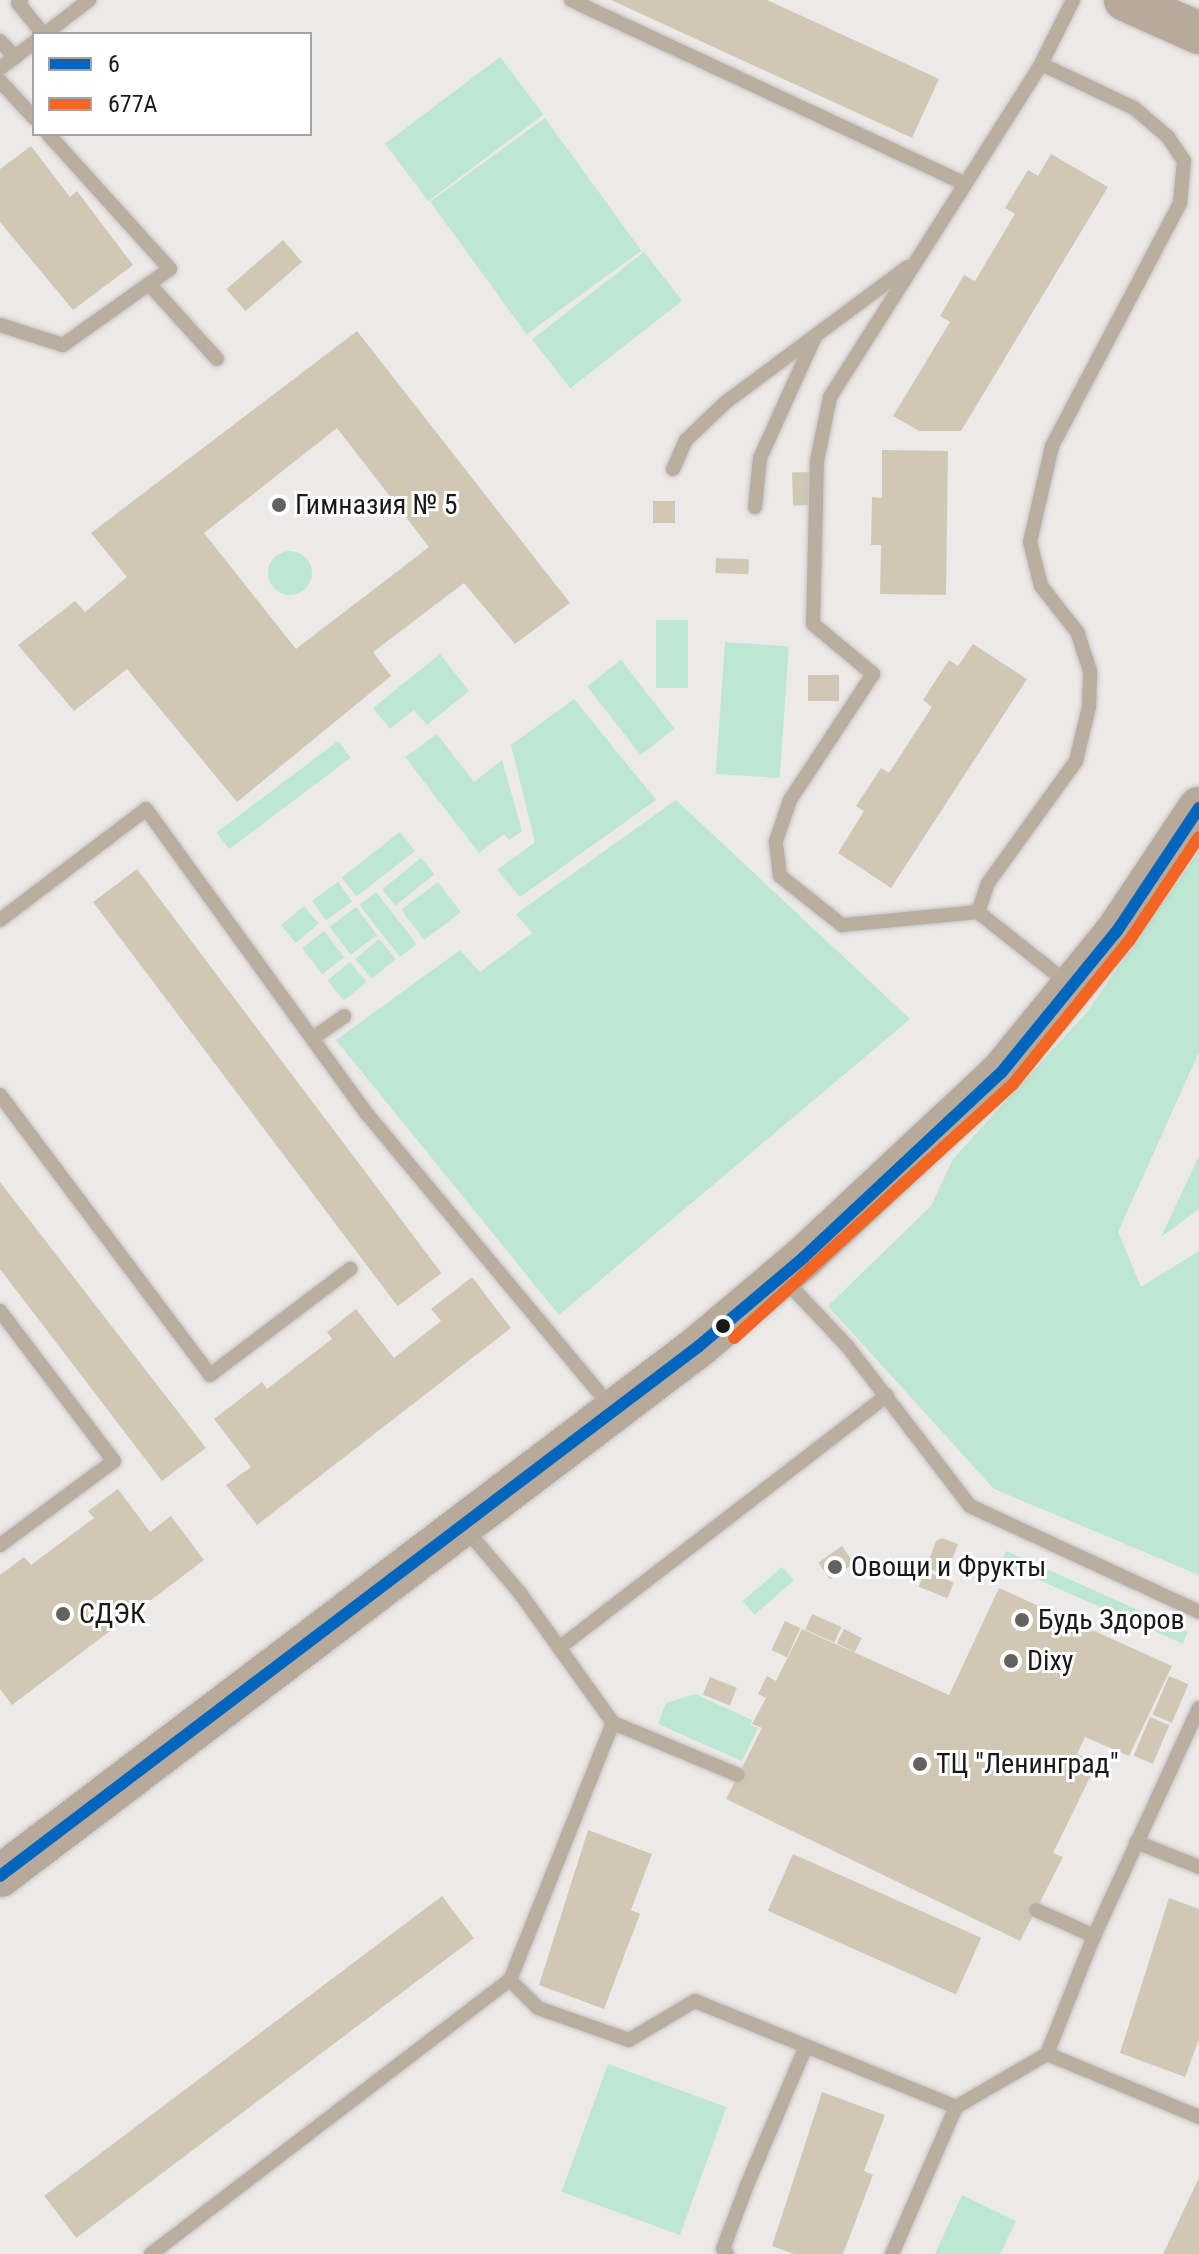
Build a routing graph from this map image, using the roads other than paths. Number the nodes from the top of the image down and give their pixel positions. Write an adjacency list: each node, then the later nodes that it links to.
1 (21, 0): 6 (lane)
2 (89, 0): 7 (lane)
3 (571, 0): 17 (lane)
4 (1073, 0): 12 (lane)
5 (1125, 0): 8 (street)
6 (42, 32)
7 (47, 32)
8 (1199, 33)
9 (0, 41): 11 (lane)
10 (32, 44): 11 (lane)
11 (15, 57): 13 (lane)
12 (1041, 64): 17 (lane); 26 (lane)
13 (0, 68)
14 (0, 81): 15 (lane)
15 (32, 116)
16 (50, 136): 19 (lane)
17 (965, 184): 18 (lane)
18 (917, 259): 21 (lane); 26 (lane)
19 (149, 284): 20 (lane); 22 (lane)
20 (0, 325)
21 (815, 336): 23 (lane); 24 (lane)
22 (217, 359)
23 (673, 469)
24 (755, 507)
25 (1199, 808): 28 (street)
26 (978, 912): 28 (lane)
27 (0, 920): 30 (lane)
28 (1074, 988): 33 (street)
29 (344, 1016): 30 (lane)
30 (313, 1038): 36 (lane)
31 (0, 1095): 32 (lane)
32 (350, 1269)
33 (781, 1276): 35 (lane); 36 (street)
34 (0, 1311): 38 (lane)
35 (887, 1395): 39 (lane); 40 (lane)
36 (613, 1410): 37 (street)
37 (461, 1524): 40 (lane); 46 (street)
38 (0, 1545)
39 (1199, 1612)
40 (559, 1648): 42 (lane)
41 (1199, 1708): 44 (lane)
42 (613, 1723): 43 (lane); 49 (lane)
43 (738, 1775)
44 (1136, 1842): 45 (lane); 48 (lane)
45 (1199, 1867)
46 (0, 1876)
47 (1036, 1910): 48 (lane)
48 (1094, 1936): 51 (lane)
49 (510, 1980): 50 (lane); 55 (lane)
50 (806, 2046): 53 (lane); 56 (lane)
51 (1047, 2054): 53 (lane); 54 (lane)
52 (1199, 2097): 54 (lane)
53 (956, 2107): 57 (lane)
54 (1196, 2115)
55 (151, 2254)
56 (727, 2254)
57 (892, 2254)

